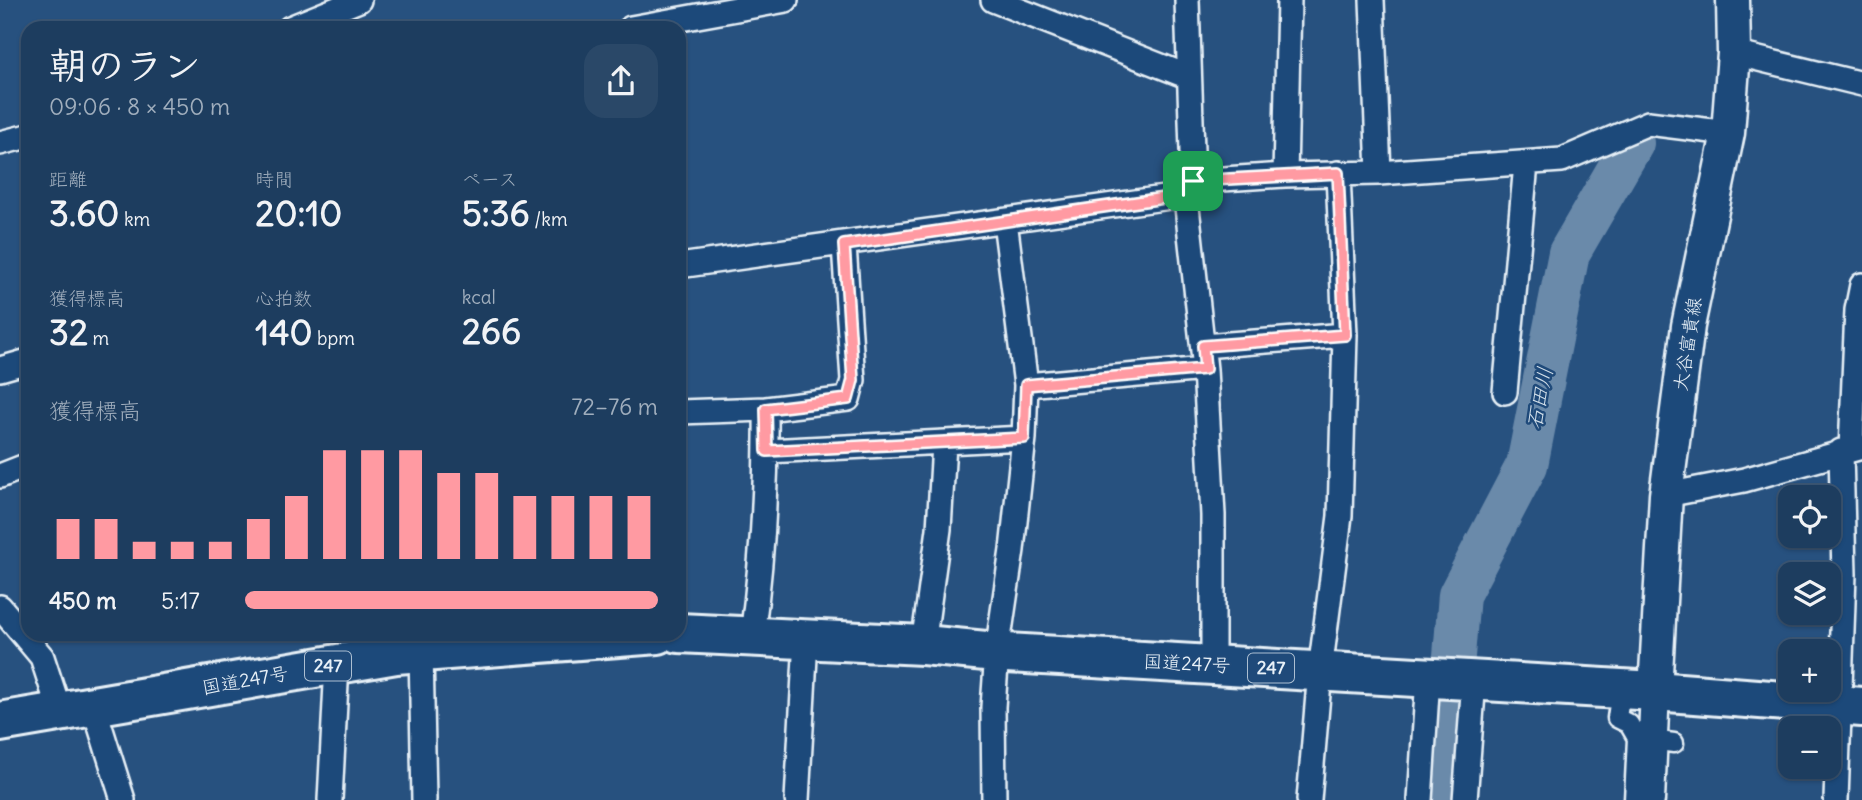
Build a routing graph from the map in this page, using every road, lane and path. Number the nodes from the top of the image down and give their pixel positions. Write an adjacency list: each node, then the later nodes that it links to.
1 (359, 0): 8 (street)
2 (786, 0): 9 (street)
3 (993, 0): 11 (street)
4 (1187, 0): 11 (street)
5 (1289, 0): 19 (street)
6 (1372, 0): 18 (street)
7 (1733, 0): 10 (main road, 大谷富貴線)
8 (307, 21)
9 (670, 21)
10 (1734, 53): 12 (street); 13 (main road, 大谷富貴線)
11 (1189, 76): 20 (street)
12 (1862, 84)
13 (1728, 133): 16 (street); 40 (main road, 大谷富貴線)
14 (21, 138): 15 (street)
15 (0, 143)
16 (1526, 164): 18 (street); 31 (street)
17 (1338, 173): 18 (street); 19 (street); 25 (street)
18 (1379, 173)
19 (1285, 175): 20 (street)
20 (1190, 189): 21 (street); 26 (street)
21 (1006, 221): 22 (street); 30 (street)
22 (844, 245): 23 (street); 32 (street)
23 (686, 265)
24 (1862, 285): 36 (street)
25 (1345, 335): 26 (street); 52 (street)
26 (1203, 346): 29 (street)
27 (21, 363): 28 (street)
28 (0, 369)
29 (1205, 369): 30 (street); 51 (street)
30 (1026, 385): 34 (street)
31 (1505, 392)
32 (766, 409): 33 (street); 37 (street)
33 (686, 412)
34 (1024, 438): 35 (street); 49 (street)
35 (944, 444): 37 (street); 48 (street)
36 (1851, 449): 40 (street); 57 (street)
37 (767, 451): 44 (street)
38 (21, 468): 39 (street)
39 (0, 476)
40 (1666, 495): 55 (main road, 大谷富貴線)
41 (0, 607): 42 (street)
42 (21, 632)
43 (686, 633): 44 (highway, 国道247号 / 247)
44 (752, 636): 45 (highway, 国道247号 / 247)
45 (806, 639): 48 (highway, 国道247号 / 247); 63 (street)
46 (29, 641): 56 (street)
47 (411, 641): 50 (highway, 国道247号 / 247); 62 (street)
48 (922, 645): 49 (highway, 国道247号 / 247)
49 (997, 652): 51 (highway, 国道247号 / 247); 64 (street)
50 (337, 664): 56 (highway, 国道247号 / 247); 61 (street)
51 (1213, 664): 52 (highway, 国道247号 / 247)
52 (1321, 671): 53 (highway, 国道247号 / 247); 65 (street)
53 (1428, 677): 54 (highway, 国道247号 / 247); 66 (street)
54 (1474, 680): 55 (highway, 国道247号 / 247); 67 (street)
55 (1633, 685): 57 (highway, 国道247号 / 247); 59 (street)
56 (69, 701): 58 (highway, 国道247号 / 247); 60 (street)
57 (1851, 707): 70 (street)
58 (0, 722)
59 (1655, 740): 68 (street); 69 (street)
60 (123, 800)
61 (330, 800)
62 (424, 800)
63 (797, 800)
64 (994, 800)
65 (1309, 800)
66 (1420, 800)
67 (1465, 800)
68 (1634, 800)
69 (1650, 800)
70 (1836, 800)

